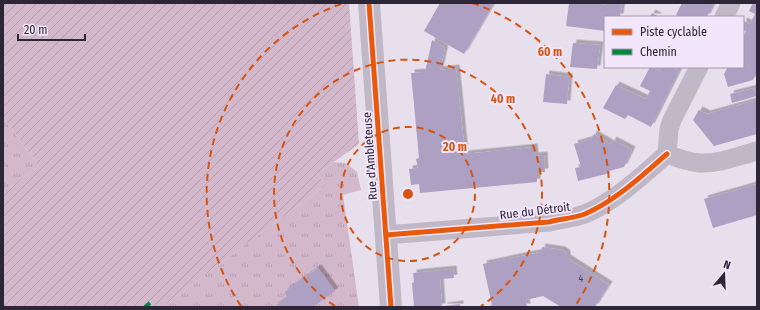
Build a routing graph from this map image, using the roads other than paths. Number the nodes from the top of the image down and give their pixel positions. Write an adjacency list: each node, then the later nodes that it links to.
1 (368, 3): 7 (street, Rue d'Ambleteuse)
2 (731, 3): 3 (street)
3 (724, 16)
4 (698, 68): 6 (street)
5 (757, 151): 6 (street)
6 (667, 154): 7 (street, Rue du Détroit)
7 (386, 235): 8 (street, Rue d'Ambleteuse)
8 (391, 307)

